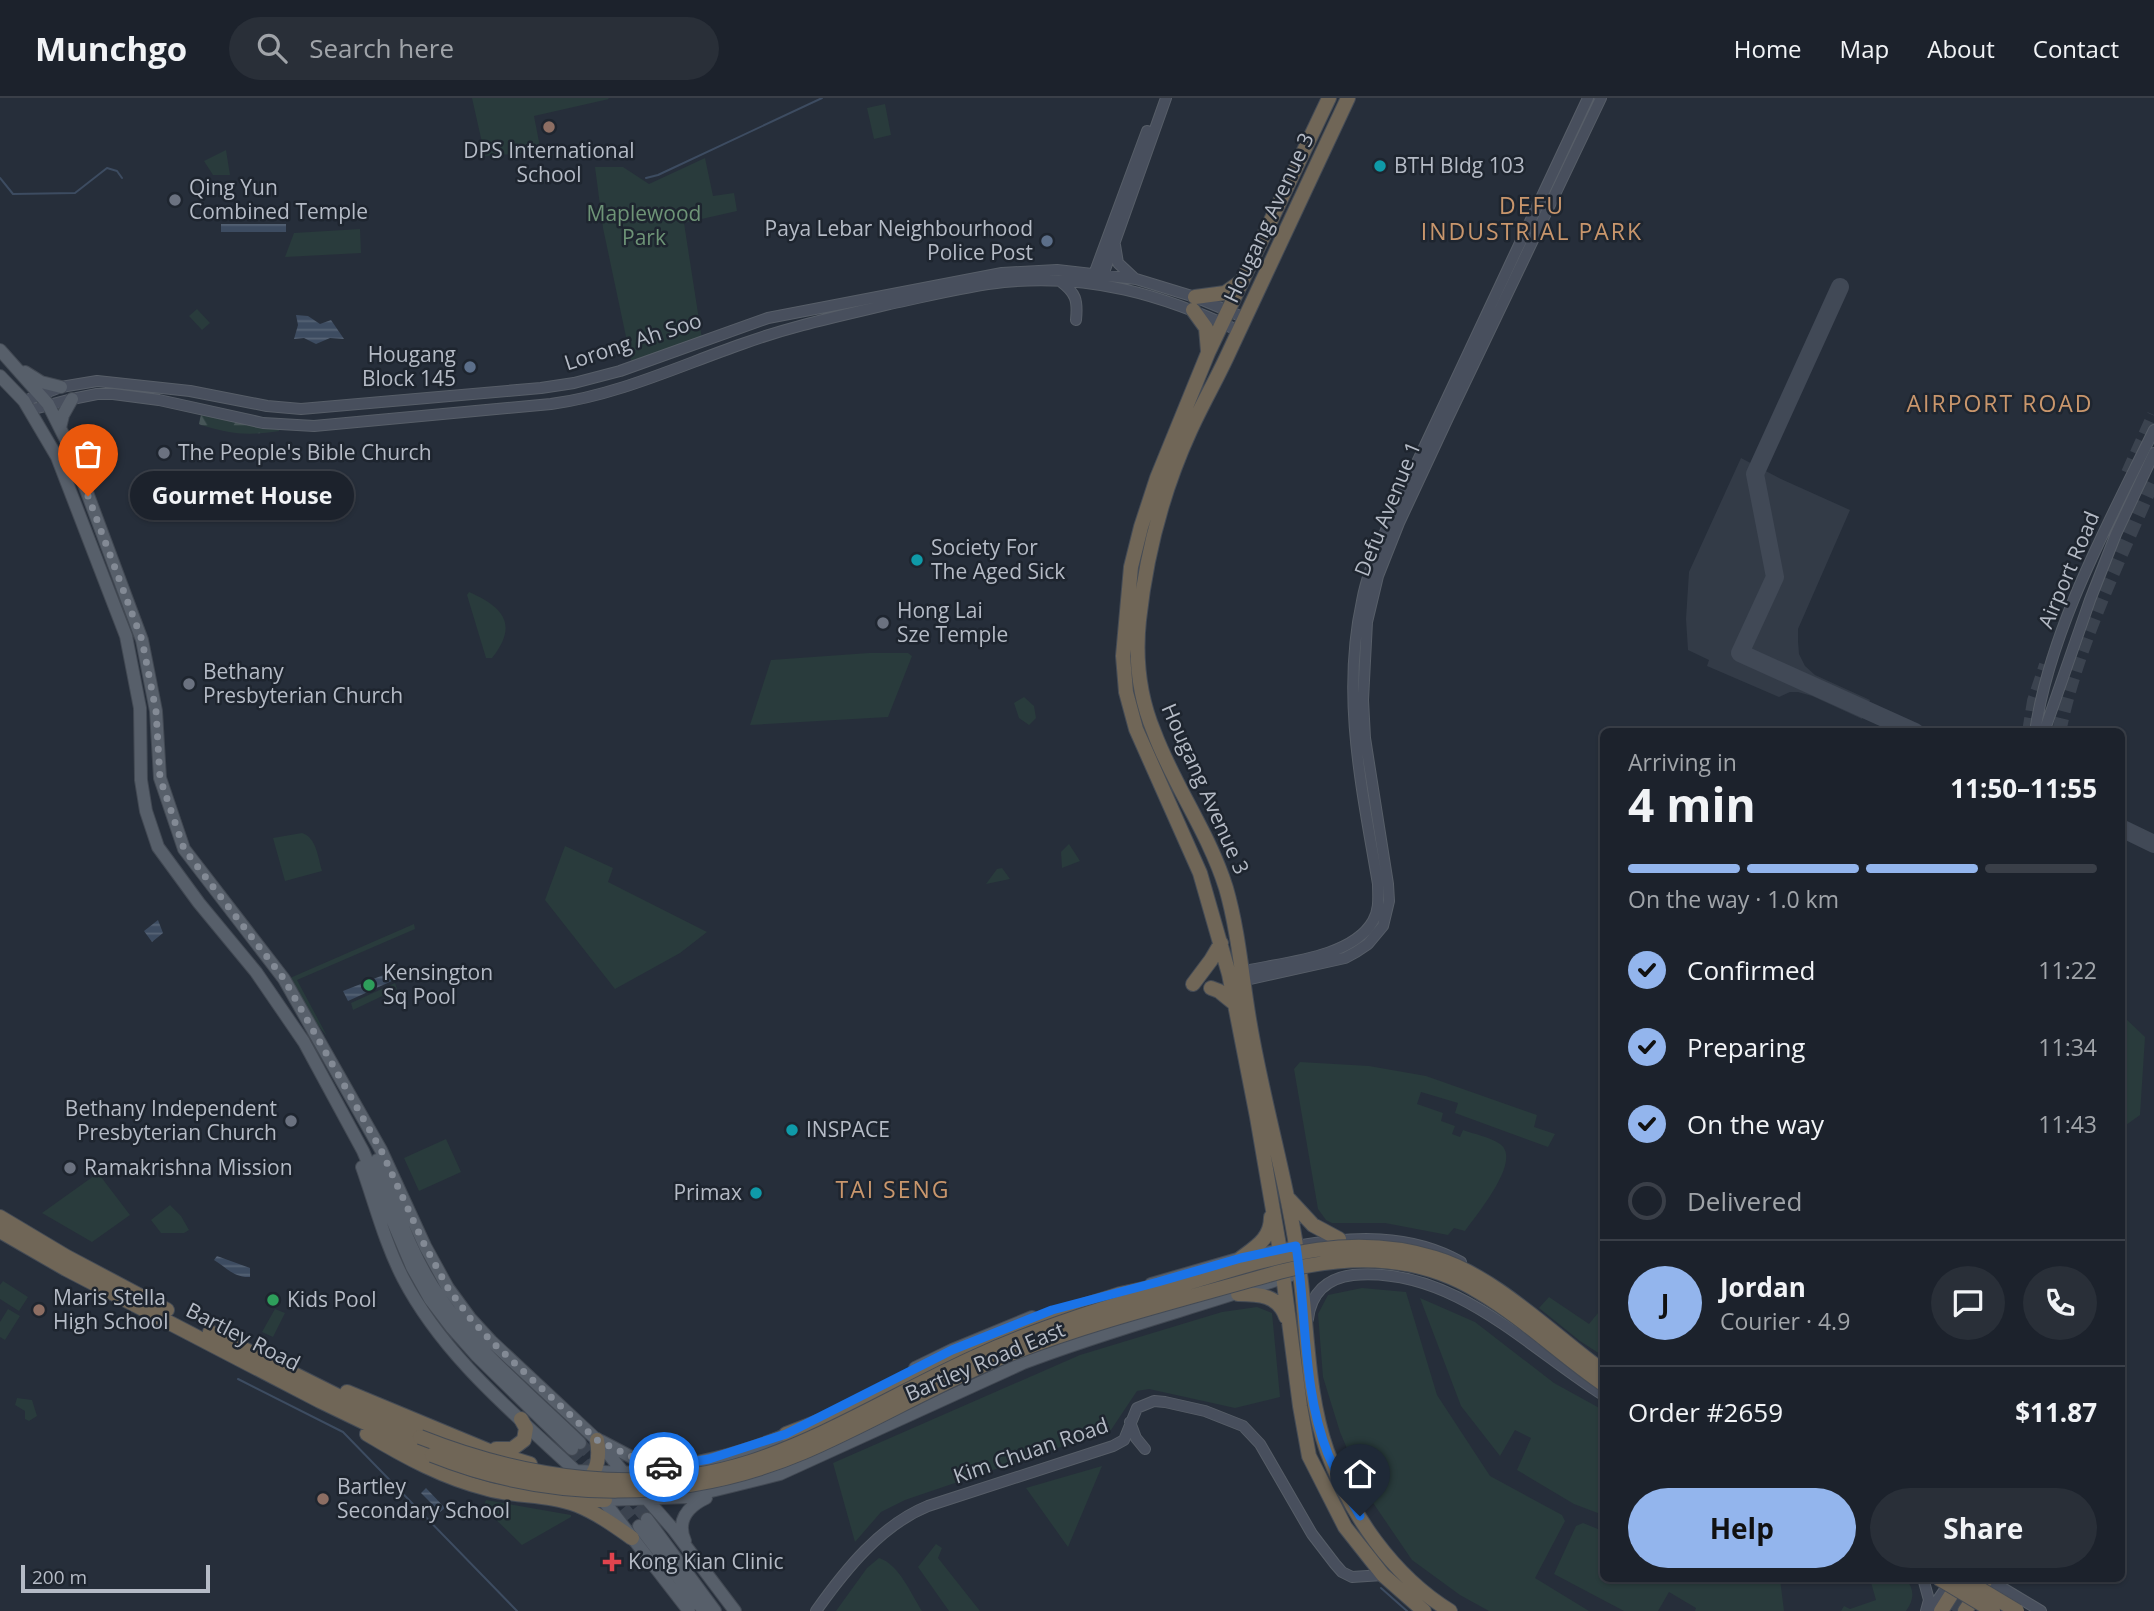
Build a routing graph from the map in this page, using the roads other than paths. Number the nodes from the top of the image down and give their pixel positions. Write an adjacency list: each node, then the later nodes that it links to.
1 (1159, 98): 8 (main road)
2 (1166, 98): 7 (main road)
3 (1329, 98): 10 (highway, Hougang Avenue 3)
4 (1348, 98): 17 (highway, Hougang Avenue 3)
5 (1588, 98): 35 (main road, Defu Avenue 1)
6 (1601, 98): 35 (main road, Defu Avenue 1)
7 (1114, 243): 8 (main road); 9 (main road)
8 (1097, 278): 9 (main road, Lorong Ah Soo); 11 (main road, Lorong Ah Soo); 12 (main road, Lorong Ah Soo); 13 (main road, Lorong Ah Soo)
9 (1136, 279): 12 (main road, Lorong Ah Soo)
10 (1243, 279): 12 (highway); 14 (highway, Hougang Avenue 3)
11 (1060, 281): 15 (main road); 16 (main road, Lorong Ah Soo)
12 (1194, 303): 14 (main road, Lorong Ah Soo); 18 (highway)
13 (805, 310): 16 (main road); 23 (main road, Lorong Ah Soo)
14 (1225, 317): 17 (main road, Lorong Ah Soo); 18 (highway, Hougang Avenue 3)
15 (1076, 320)
16 (809, 322): 24 (main road, Lorong Ah Soo)
17 (1242, 325): 35 (highway, Hougang Avenue 3)
18 (1208, 352): 34 (highway, Hougang Avenue 3)
19 (3, 353): 22 (main road); 25 (main road)
20 (0, 376): 26 (main road)
21 (207, 381): 23 (main road)
22 (61, 387): 23 (main road, Lorong Ah Soo); 25 (main road, Lorong Ah Soo)
23 (215, 396)
24 (72, 399): 25 (main road, Lorong Ah Soo); 27 (main road)
25 (44, 400): 26 (main road, Lorong Ah Soo); 27 (main road)
26 (27, 406): 33 (main road)
27 (60, 428): 32 (main road)
28 (2154, 430): 30 (main road, Airport Road)
29 (2154, 453): 31 (main road, Airport Road)
30 (2036, 728)
31 (2044, 728)
32 (160, 778): 33 (main road); 39 (main road)
33 (141, 780): 40 (main road)
34 (1220, 943): 35 (highway, Hougang Avenue 3); 36 (highway)
35 (1237, 977): 38 (highway, Hougang Avenue 3); 42 (highway, Hougang Avenue 3)
36 (1193, 984)
37 (1211, 988): 38 (highway)
38 (1235, 1004): 41 (highway, Hougang Avenue 3)
39 (341, 1076): 40 (main road); 65 (main road)
40 (344, 1114): 63 (main road)
41 (1270, 1196): 47 (highway, Hougang Avenue 3); 48 (highway)
42 (1286, 1196): 45 (highway); 46 (highway, Hougang Avenue 3)
43 (0, 1217): 59 (highway, Bartley Road)
44 (0, 1231): 62 (highway, Bartley Road)
45 (1339, 1239): 46 (main road, Bartley Road East); 50 (main road, Bartley Road East)
46 (1296, 1246): 47 (main road, Bartley Road East); 49 (highway, Hougang Avenue 3)
47 (1279, 1250): 48 (main road, Bartley Road East); 51 (highway, Hougang Avenue 3)
48 (1241, 1258): 66 (main road, Bartley Road East)
49 (1300, 1272): 51 (main road, Bartley Road East); 55 (highway, Hougang Avenue 3)
50 (1479, 1273): 54 (main road); 57 (main road, Bartley Road East)
51 (1284, 1278): 53 (main road, Bartley Road East); 56 (highway, Hougang Avenue 3)
52 (1188, 1282): 58 (highway, bridge); 59 (highway, Bartley Road, bridge); 66 (highway, bridge)
53 (1238, 1294): 56 (highway); 74 (main road, Bartley Road East)
54 (1462, 1299): 55 (main road); 61 (main road)
55 (1306, 1329): 98 (highway, Hougang Avenue 3)
56 (1291, 1330): 81 (highway, Hougang Avenue 3)
57 (1600, 1361)
58 (1600, 1369)
59 (284, 1370): 67 (highway)
60 (1600, 1389): 62 (highway, Bartley Road, bridge)
61 (1600, 1389)
62 (320, 1401): 75 (highway)
63 (521, 1419): 67 (highway); 70 (main road)
64 (1130, 1422): 68 (main road); 83 (main road, Kim Chuan Road); 96 (main road, Kim Chuan Road)
65 (592, 1434): 70 (main road); 71 (main road); 72 (main road); 73 (highway)
66 (786, 1434): 71 (main road, Bartley Road East)
67 (481, 1447): 69 (highway)
68 (1145, 1449)
69 (537, 1465): 70 (highway); 75 (highway)
70 (570, 1466): 73 (main road, Bartley Road East)
71 (670, 1468): 72 (main road, Bartley Road East)
72 (622, 1472): 73 (main road, Bartley Road East); 78 (main road)
73 (591, 1477): 76 (highway); 77 (main road)
74 (729, 1489): 78 (main road, Bartley Road East); 80 (main road)
75 (530, 1496): 76 (highway)
76 (551, 1499): 77 (highway); 79 (highway)
77 (605, 1500): 78 (main road, Bartley Road East); 79 (main road)
78 (648, 1500): 80 (main road)
79 (639, 1528): 92 (main road); 93 (main road); 94 (main road)
80 (692, 1554): 95 (main road)
81 (1371, 1562): 82 (highway, Hougang Avenue 3); 83 (main road)
82 (1384, 1576): 83 (main road, Kim Chuan Road); 97 (highway, Hougang Avenue 3)
83 (1365, 1577)
84 (1924, 1582): 99 (main road)
85 (1971, 1582): 91 (highway, bridge)
86 (1972, 1582): 90 (highway)
87 (1982, 1582): 90 (highway)
88 (1990, 1582): 91 (main road)
89 (2010, 1582): 91 (main road)
90 (1960, 1597): 99 (main road); 100 (highway); 101 (highway, bridge)
91 (2020, 1605): 102 (main road)
92 (689, 1611)
93 (704, 1611)
94 (716, 1611)
95 (735, 1611)
96 (816, 1611)
97 (1424, 1611)
98 (1450, 1611)
99 (1928, 1611)
100 (1941, 1611)
101 (1993, 1611)
102 (2041, 1611)

